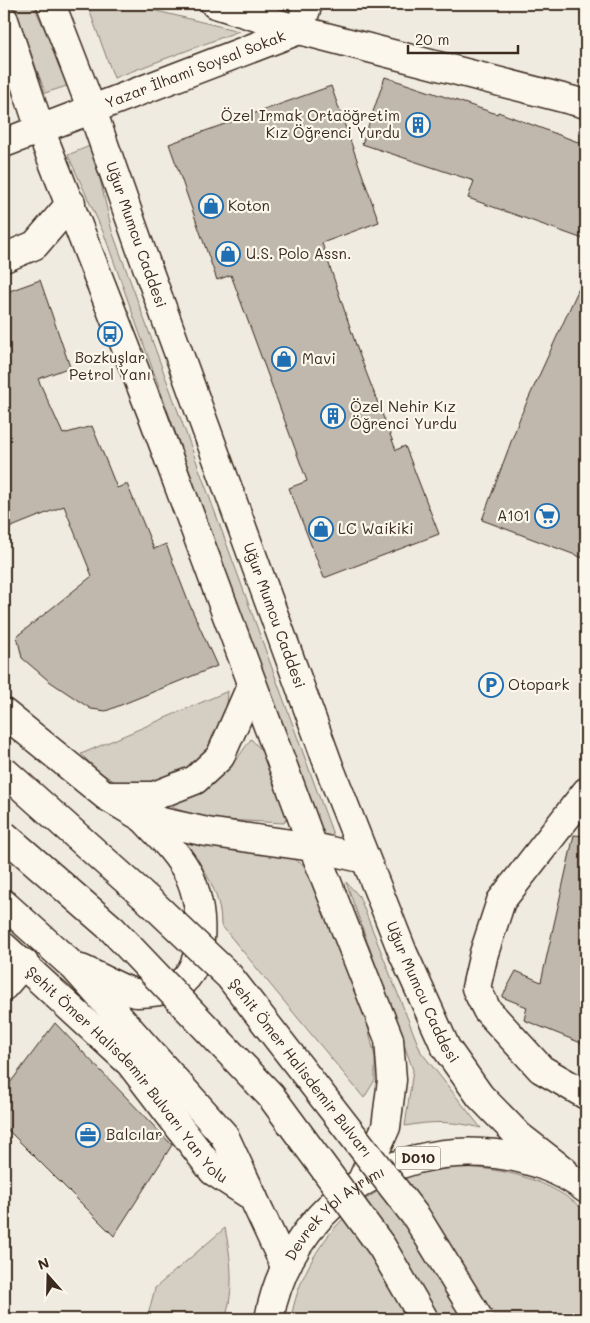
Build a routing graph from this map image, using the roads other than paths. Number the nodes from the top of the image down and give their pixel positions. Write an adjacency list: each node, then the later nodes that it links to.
1 (51, 4): 7 (main road, Uğur Mumcu Caddesi)
2 (214, 4): 5 (main road, Yazar İlhami Soysal Sokak)
3 (308, 4): 5 (main road)
4 (4, 20): 8 (main road)
5 (299, 30): 6 (main road, Yazar İlhami Soysal Sokak); 7 (main road, Yazar İlhami Soysal Sokak)
6 (586, 104)
7 (92, 110): 8 (main road, Yazar İlhami Soysal Sokak); 20 (main road, Uğur Mumcu Caddesi)
8 (40, 128): 9 (main road, Yazar İlhami Soysal Sokak); 10 (main road)
9 (4, 143)
10 (71, 203): 11 (main road); 12 (main road)
11 (4, 258)
12 (252, 684): 16 (main road); 19 (main road)
13 (4, 713): 16 (main road)
14 (4, 771): 34 (main road, Şehit Ömer Halisdemir Bulvarı, bridge)
15 (581, 787): 25 (main road)
16 (106, 796): 17 (main road)
17 (143, 818): 19 (main road); 23 (main road)
18 (4, 835): 33 (main road, bridge)
19 (313, 847): 20 (main road); 26 (main road)
20 (365, 859): 27 (main road, Uğur Mumcu Caddesi)
21 (4, 904): 23 (main road)
22 (14, 955): 24 (main road); 28 (main road, Şehit Ömer Halisdemir Bulvarı Yan Yolu)
23 (74, 967): 28 (main road)
24 (4, 986)
25 (586, 1095)
26 (361, 1181): 27 (main road, Devrek Yol Ayrımı / D010); 29 (main road, Devrek Yol Ayrımı / D010)
27 (581, 1184)
28 (253, 1196): 29 (main road)
29 (285, 1266): 30 (main road, Devrek Yol Ayrımı / D010)
30 (274, 1292): 31 (main road); 32 (main road, Devrek Yol Ayrımı / D010)
31 (259, 1319)
32 (269, 1319)
33 (424, 1319)
34 (479, 1319)

